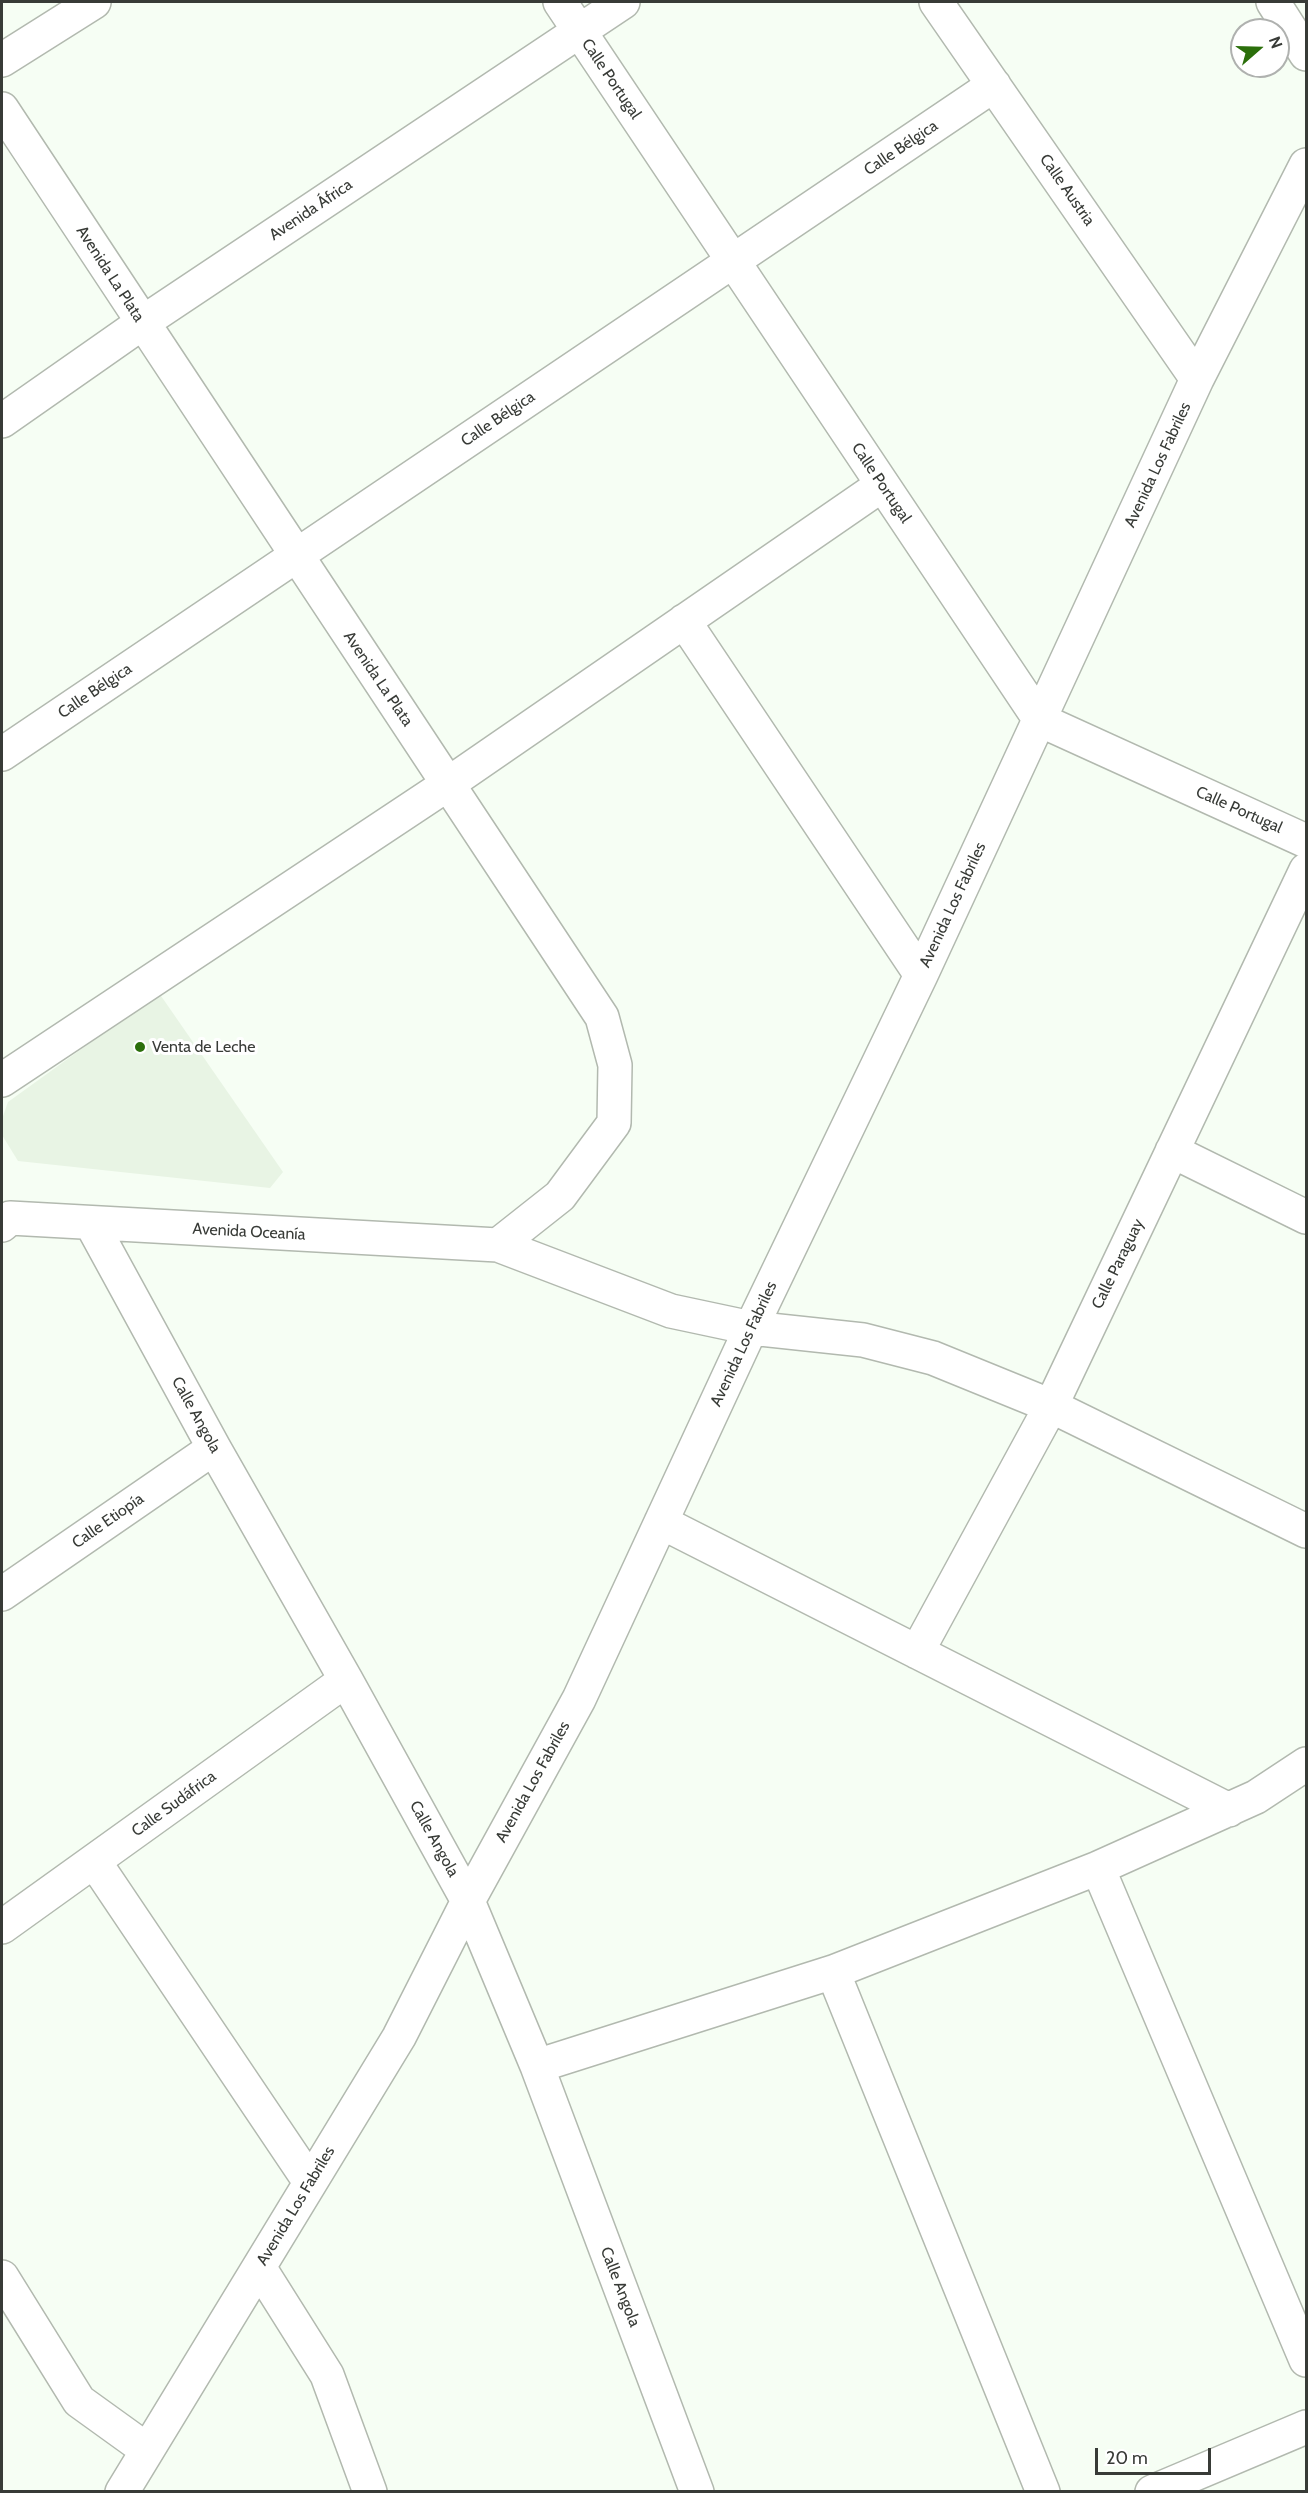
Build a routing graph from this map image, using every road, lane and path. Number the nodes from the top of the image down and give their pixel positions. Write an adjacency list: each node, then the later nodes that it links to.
1 (94, 2): 8 (street)
2 (560, 2): 6 (street, Calle Portugal)
3 (623, 2): 6 (street, Avenida África)
4 (936, 2): 9 (street, Calle Austria)
5 (1273, 2): 7 (street)
6 (579, 31): 12 (street, Calle Portugal); 13 (street, Avenida África)
7 (1306, 54)
8 (2, 60)
9 (994, 85): 12 (street, Calle Bélgica); 14 (street, Calle Austria)
10 (2, 109): 13 (street, Avenida La Plata)
11 (1306, 165): 14 (street, Avenida Los Fabriles)
12 (732, 261): 16 (street, Calle Portugal); 17 (street, Calle Bélgica)
13 (142, 323): 15 (street, Avenida África); 17 (street, Avenida La Plata)
14 (1197, 380): 19 (street, Avenida Los Fabriles)
15 (2, 421)
16 (882, 485): 18 (street); 19 (street, Calle Portugal)
17 (296, 555): 20 (street, Calle Bélgica); 21 (street, Avenida La Plata)
18 (684, 621): 21 (street); 24 (street)
19 (1040, 720): 22 (street, Calle Portugal); 24 (street, Avenida Los Fabriles)
20 (2, 754)
21 (448, 784): 25 (street); 30 (street, Avenida La Plata)
22 (1306, 841)
23 (1306, 870): 26 (street, Calle Paraguay)
24 (921, 975): 31 (street, Avenida Los Fabriles)
25 (2, 1080)
26 (1172, 1151): 28 (street); 32 (street, Calle Paraguay)
27 (4, 1216): 29 (street, Avenida Oceanía)
28 (1306, 1217)
29 (91, 1223): 30 (street, Avenida Oceanía); 33 (street, Calle Angola)
30 (498, 1245): 31 (street, Avenida Oceanía)
31 (751, 1328): 32 (street, Avenida Oceanía); 34 (street, Avenida Los Fabriles)
32 (1051, 1406): 35 (street, Avenida Oceanía); 37 (street, Calle Paraguay)
33 (214, 1448): 36 (street, Calle Etiopía); 38 (street, Calle Angola)
34 (661, 1522): 37 (street); 43 (street, Avenida Los Fabriles)
35 (1306, 1531)
36 (2, 1594)
37 (917, 1652): 40 (street)
38 (346, 1680): 41 (street, Calle Sudáfrica); 43 (street, Calle Angola)
39 (1306, 1764): 40 (street)
40 (1229, 1810): 42 (street)
41 (94, 1861): 44 (street, Calle Sudáfrica); 47 (street)
42 (1098, 1868): 45 (street); 50 (street)
43 (468, 1901): 46 (street, Calle Angola); 47 (street, Avenida Los Fabriles)
44 (2, 1927)
45 (833, 1972): 46 (street); 56 (street)
46 (537, 2066): 55 (street, Calle Angola)
47 (310, 2182): 48 (street, Avenida Los Fabriles)
48 (259, 2266): 52 (street, Avenida Los Fabriles); 54 (street)
49 (2, 2277): 52 (street)
50 (1306, 2360)
51 (1306, 2427): 57 (street)
52 (147, 2450): 53 (street, Avenida Los Fabriles)
53 (122, 2492)
54 (370, 2492)
55 (697, 2492)
56 (1043, 2492)
57 (1152, 2492)

